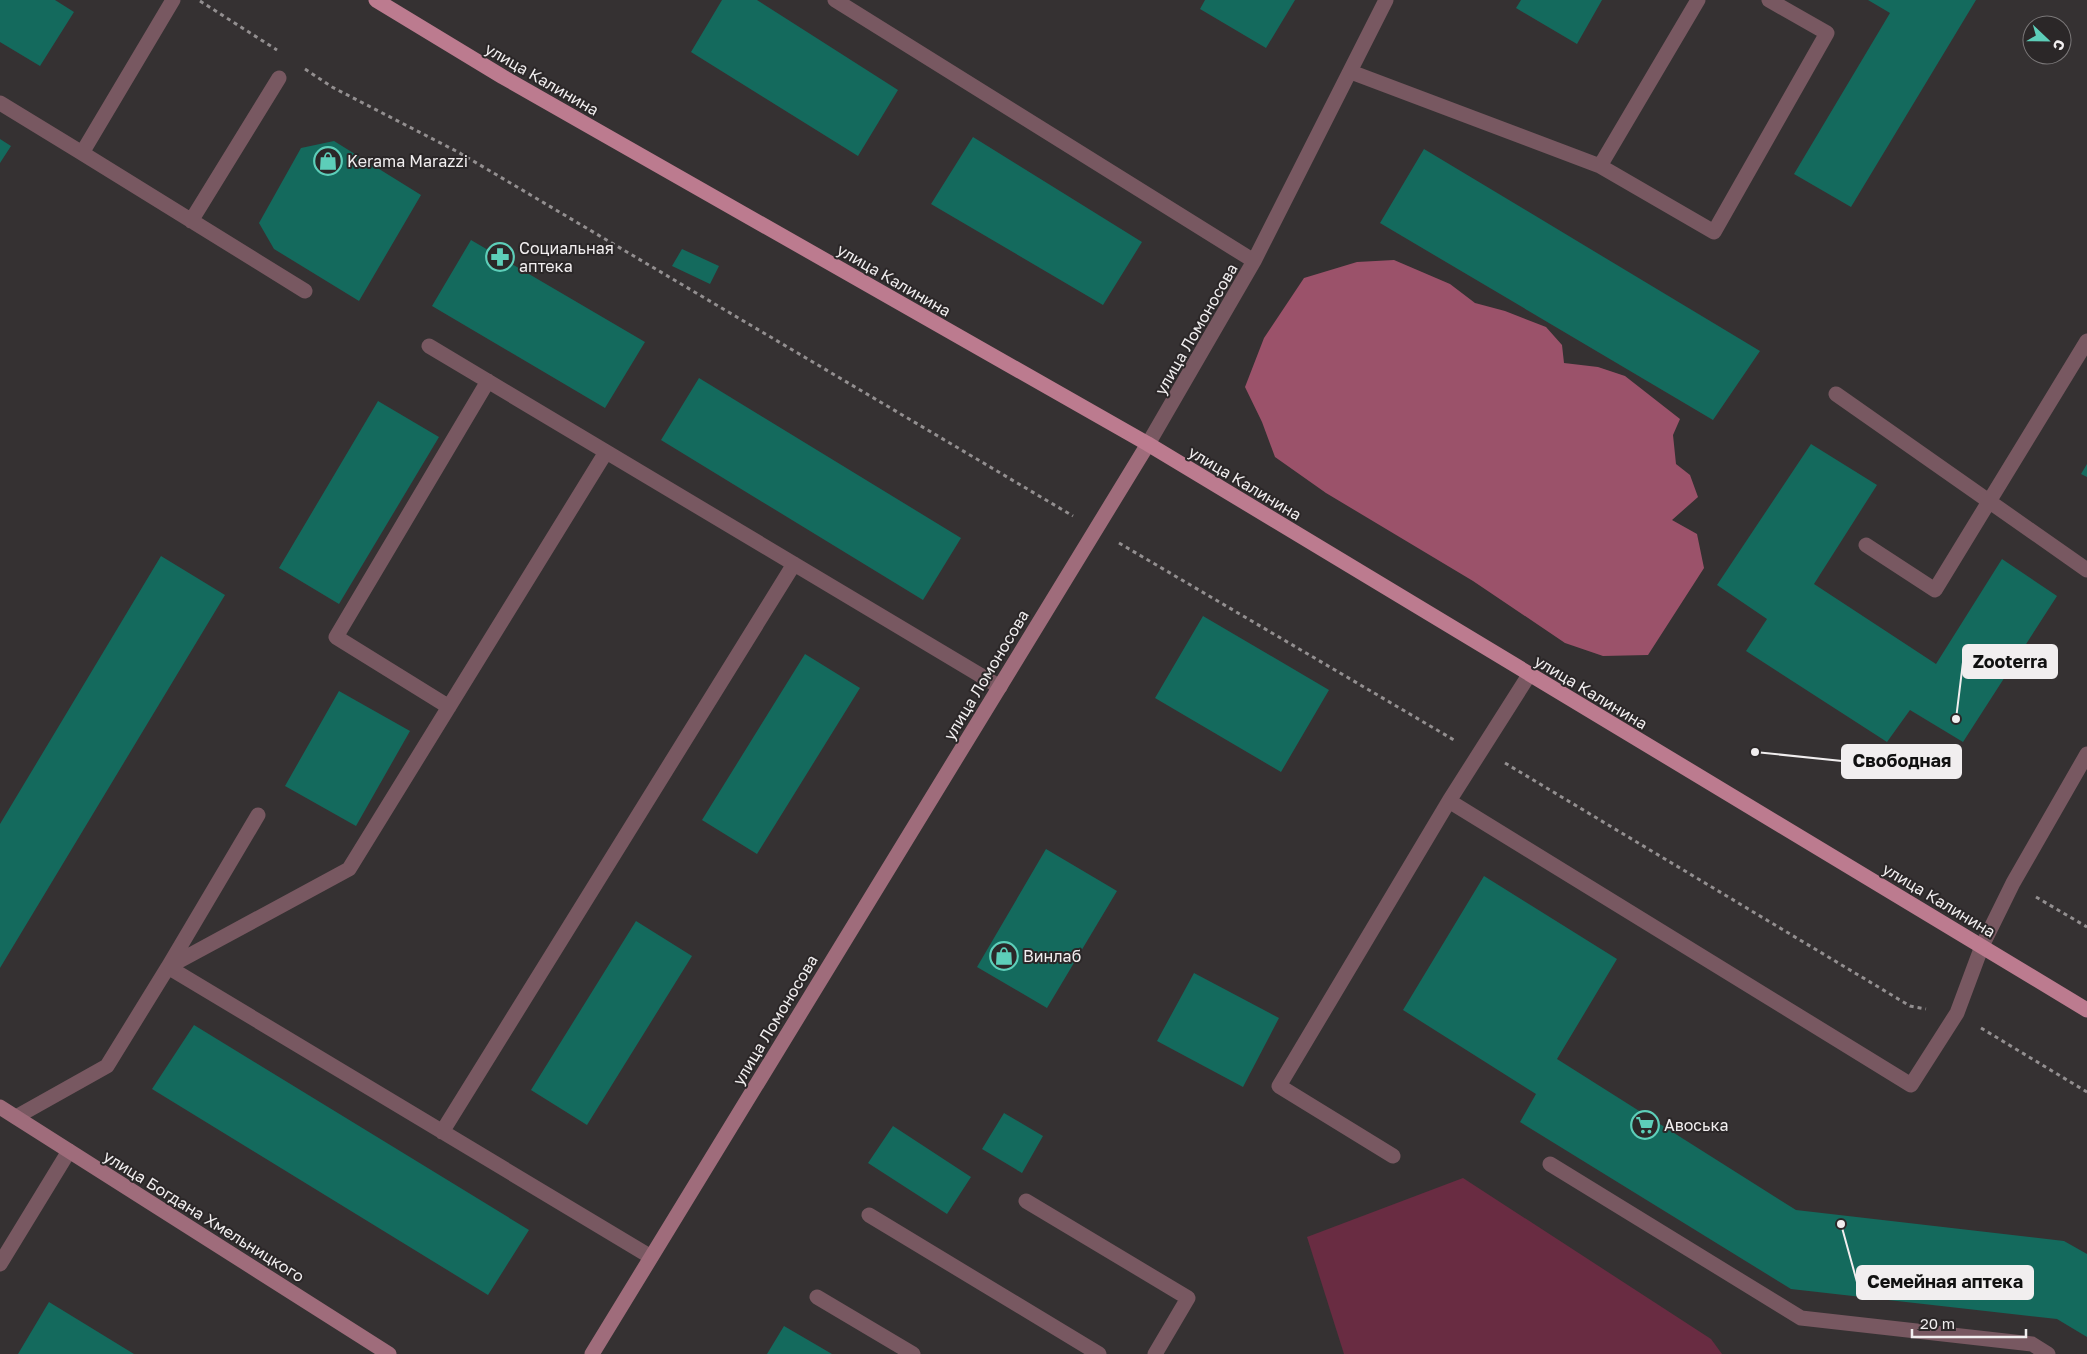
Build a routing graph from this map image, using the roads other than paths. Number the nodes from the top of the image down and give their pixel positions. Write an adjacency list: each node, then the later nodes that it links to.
1 (174, 0): 10 (street)
2 (376, 0): 19 (main road, улица Калинина)
3 (835, 0): 13 (street)
4 (1386, 0): 7 (street, улица Ломоносова)
5 (1698, 0): 11 (street)
6 (1769, 0): 11 (street)
7 (1351, 72): 11 (street); 13 (street, улица Ломоносова)
8 (279, 78): 12 (street)
9 (0, 103): 10 (street)
10 (82, 153): 12 (street)
11 (1600, 166)
12 (191, 221): 14 (street)
13 (1254, 261): 19 (street, улица Ломоносова)
14 (304, 291)
15 (2087, 341): 21 (street)
16 (429, 346): 17 (street)
17 (488, 381): 20 (street); 27 (street)
18 (1836, 394): 21 (street)
19 (1148, 444): 25 (main road, улица Калинина); 26 (street, улица Ломоносова)
20 (606, 452): 23 (street); 27 (street)
21 (1990, 503): 22 (street); 24 (street)
22 (1866, 545)
23 (794, 564): 26 (street); 36 (street)
24 (2087, 570)
25 (1528, 675): 29 (street); 31 (main road, улица Калинина)
26 (1000, 686): 42 (street, улица Ломоносова)
27 (449, 707): 32 (street)
28 (2087, 754): 31 (street)
29 (1449, 801): 31 (street); 38 (street)
30 (258, 815): 32 (street)
31 (1982, 946): 33 (main road, улица Калинина)
32 (168, 967): 35 (street); 36 (street)
33 (2087, 1010)
34 (0, 1107): 35 (street, улица Богдана Хмельницкого)
35 (16, 1117): 37 (street, улица Богдана Хмельницкого)
36 (442, 1132): 42 (street)
37 (69, 1151): 43 (street); 45 (street, улица Богдана Хмельницкого)
38 (1393, 1156)
39 (1550, 1164): 50 (street)
40 (1026, 1201): 49 (street)
41 (869, 1215): 48 (street)
42 (651, 1257): 46 (street, улица Ломоносова)
43 (0, 1264)
44 (817, 1297): 47 (street)
45 (389, 1354)
46 (592, 1354)
47 (913, 1354)
48 (1098, 1354)
49 (1155, 1354)
50 (2048, 1354)

